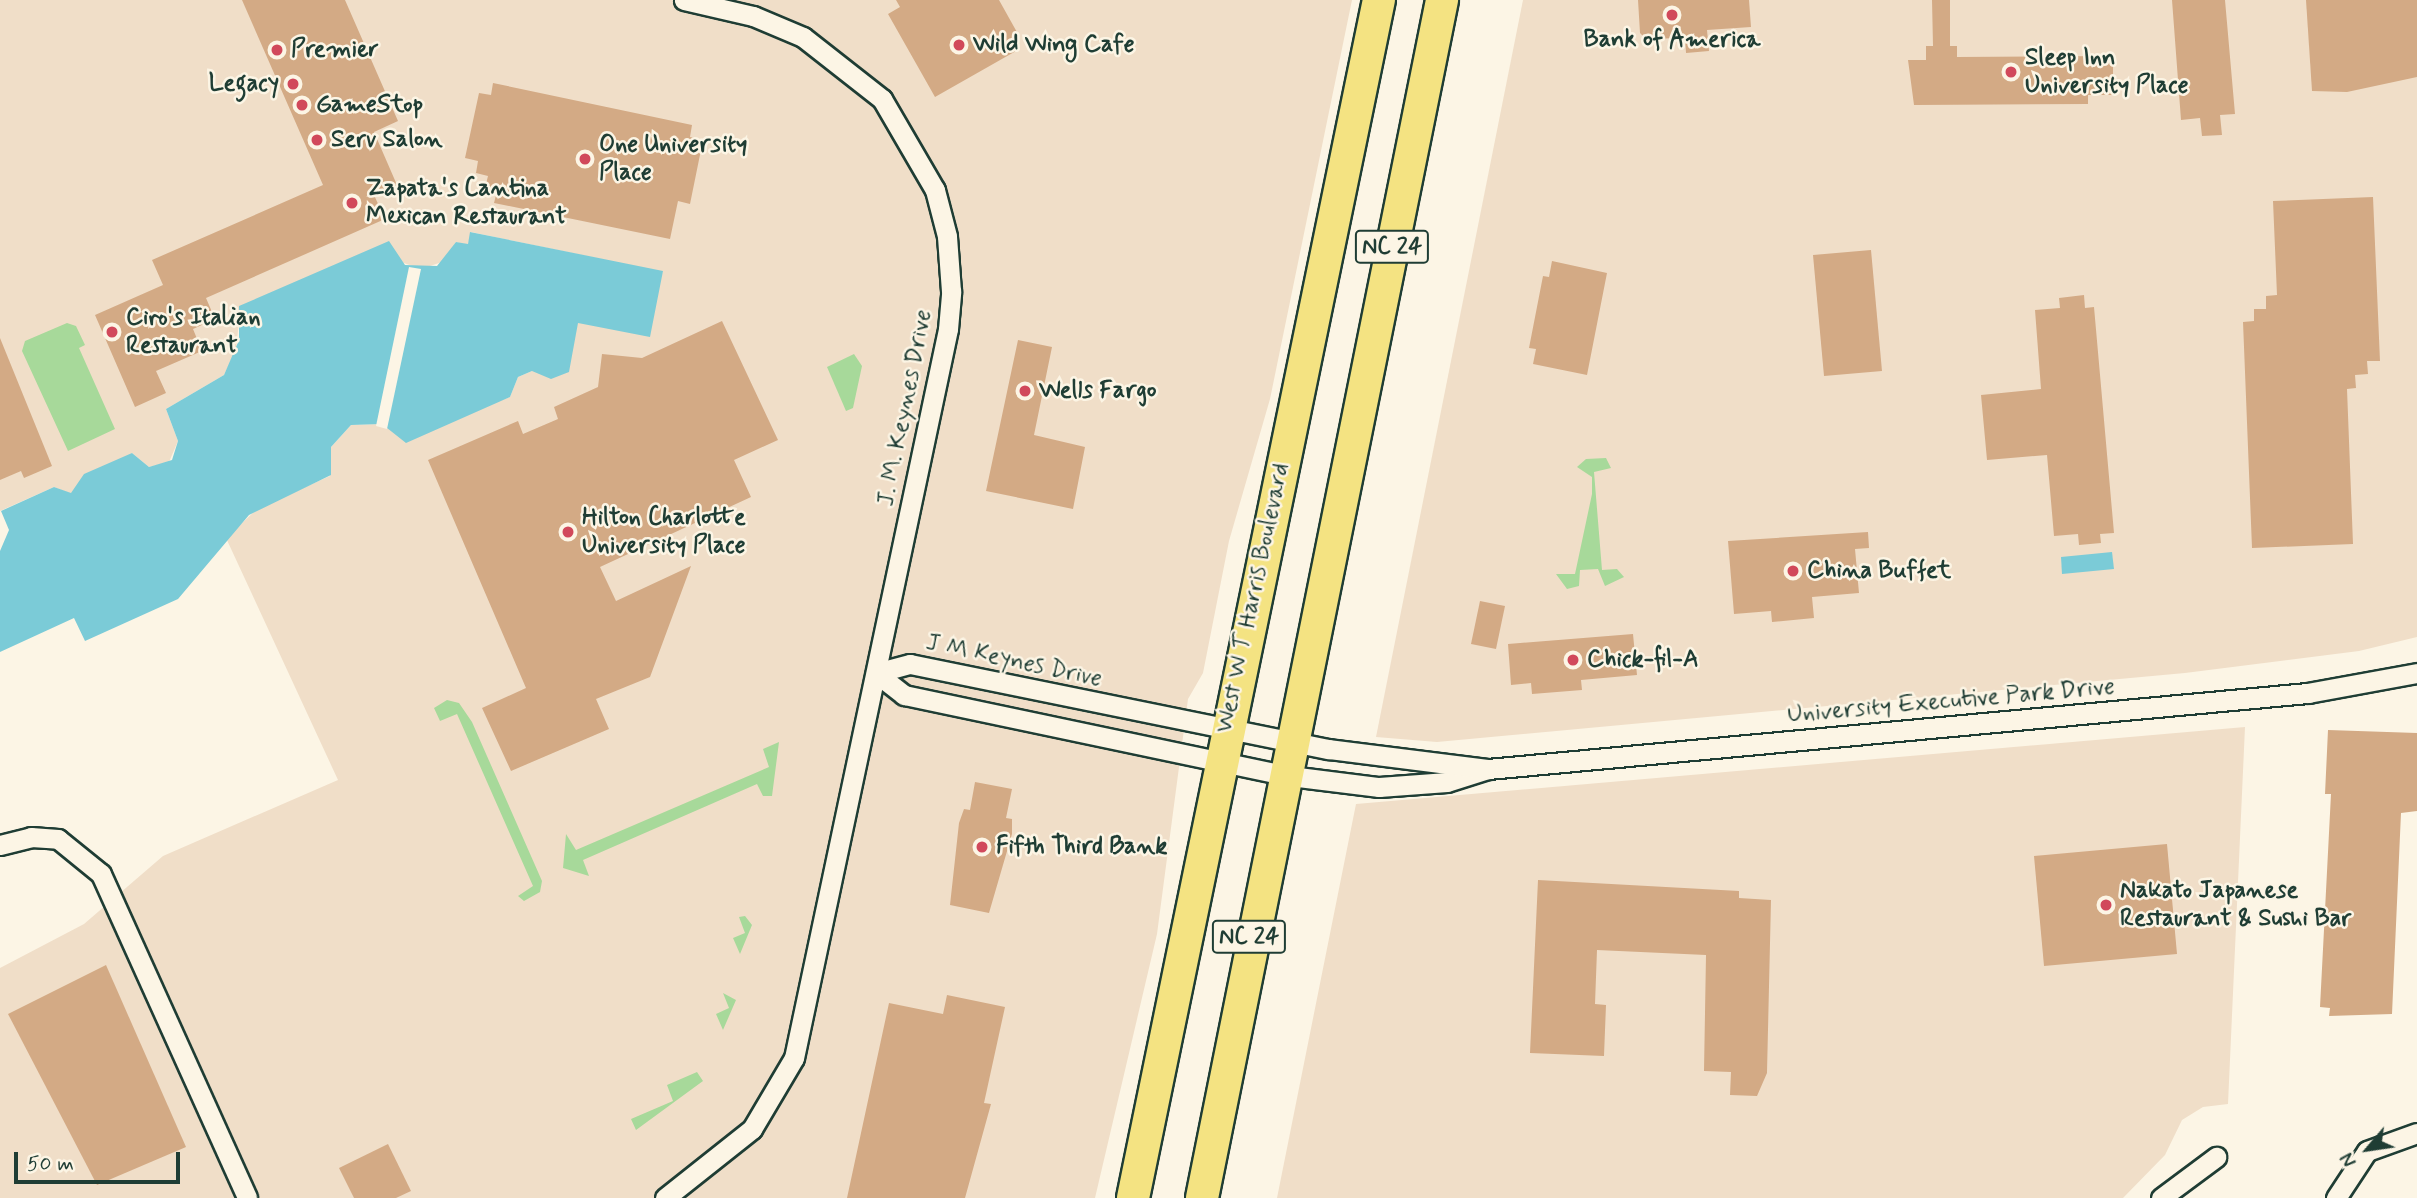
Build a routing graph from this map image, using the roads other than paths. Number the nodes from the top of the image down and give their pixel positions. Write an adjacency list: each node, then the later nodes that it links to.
1 (684, 0): 4 (street, J. M. Keynes Drive)
2 (1379, 0): 6 (main road, West W T Harris Boulevard / NC 24)
3 (1442, 0): 7 (main road, NC 24)
4 (876, 673): 6 (street, J M Keynes Drive); 8 (street); 15 (street, J. M. Keynes Drive)
5 (2417, 673): 9 (street, University Executive Park Drive)
6 (1226, 728): 7 (street, J M Keynes Drive); 8 (main road, West W T Harris Boulevard / NC 24)
7 (1289, 742): 9 (street, University Executive Park Drive); 10 (main road, NC 24)
8 (1219, 762): 10 (street, University Executive Park Drive); 16 (main road, West W T Harris Boulevard / NC 24)
9 (1488, 769): 10 (street, University Executive Park Drive)
10 (1282, 775): 17 (main road, NC 24)
11 (0, 845): 14 (street)
12 (2417, 1133): 19 (street)
13 (2216, 1157): 18 (street)
14 (247, 1198)
15 (665, 1198)
16 (1133, 1198)
17 (1202, 1198)
18 (2161, 1198)
19 (2336, 1198)

